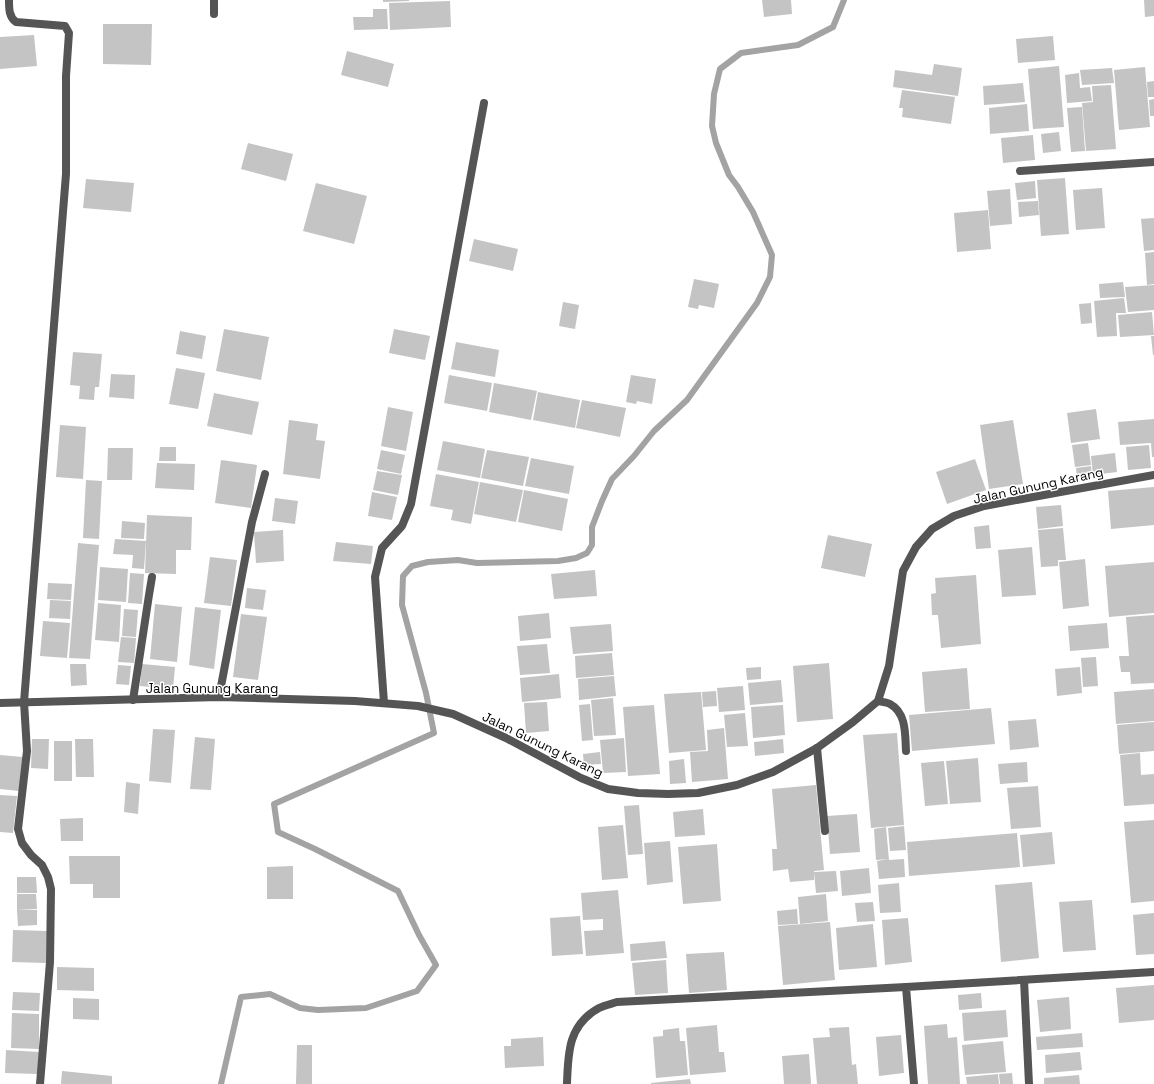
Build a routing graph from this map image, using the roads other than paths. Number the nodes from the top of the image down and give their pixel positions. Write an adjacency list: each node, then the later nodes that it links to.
1 (9, 0): 13 (street)
2 (214, 0): 3 (street)
3 (214, 14)
4 (484, 103): 15 (street)
5 (1154, 162): 6 (street)
6 (1020, 171)
7 (265, 474): 10 (street)
8 (1154, 475): 12 (street, Jalan Gunung Karang)
9 (152, 577): 11 (street)
10 (219, 698): 11 (street, Jalan Gunung Karang); 15 (street, Jalan Gunung Karang)
11 (133, 700): 13 (street, Jalan Gunung Karang)
12 (878, 701): 16 (street, Jalan Gunung Karang); 17 (street)
13 (24, 702): 14 (street, Jalan Gunung Karang); 22 (street)
14 (0, 703)
15 (384, 703): 16 (street, Jalan Gunung Karang)
16 (817, 748): 18 (street)
17 (906, 752)
18 (826, 831)
19 (1154, 972): 20 (street)
20 (1024, 980): 21 (street); 25 (street)
21 (906, 987): 23 (street); 24 (street)
22 (40, 1084)
23 (567, 1084)
24 (914, 1084)
25 (1029, 1084)

